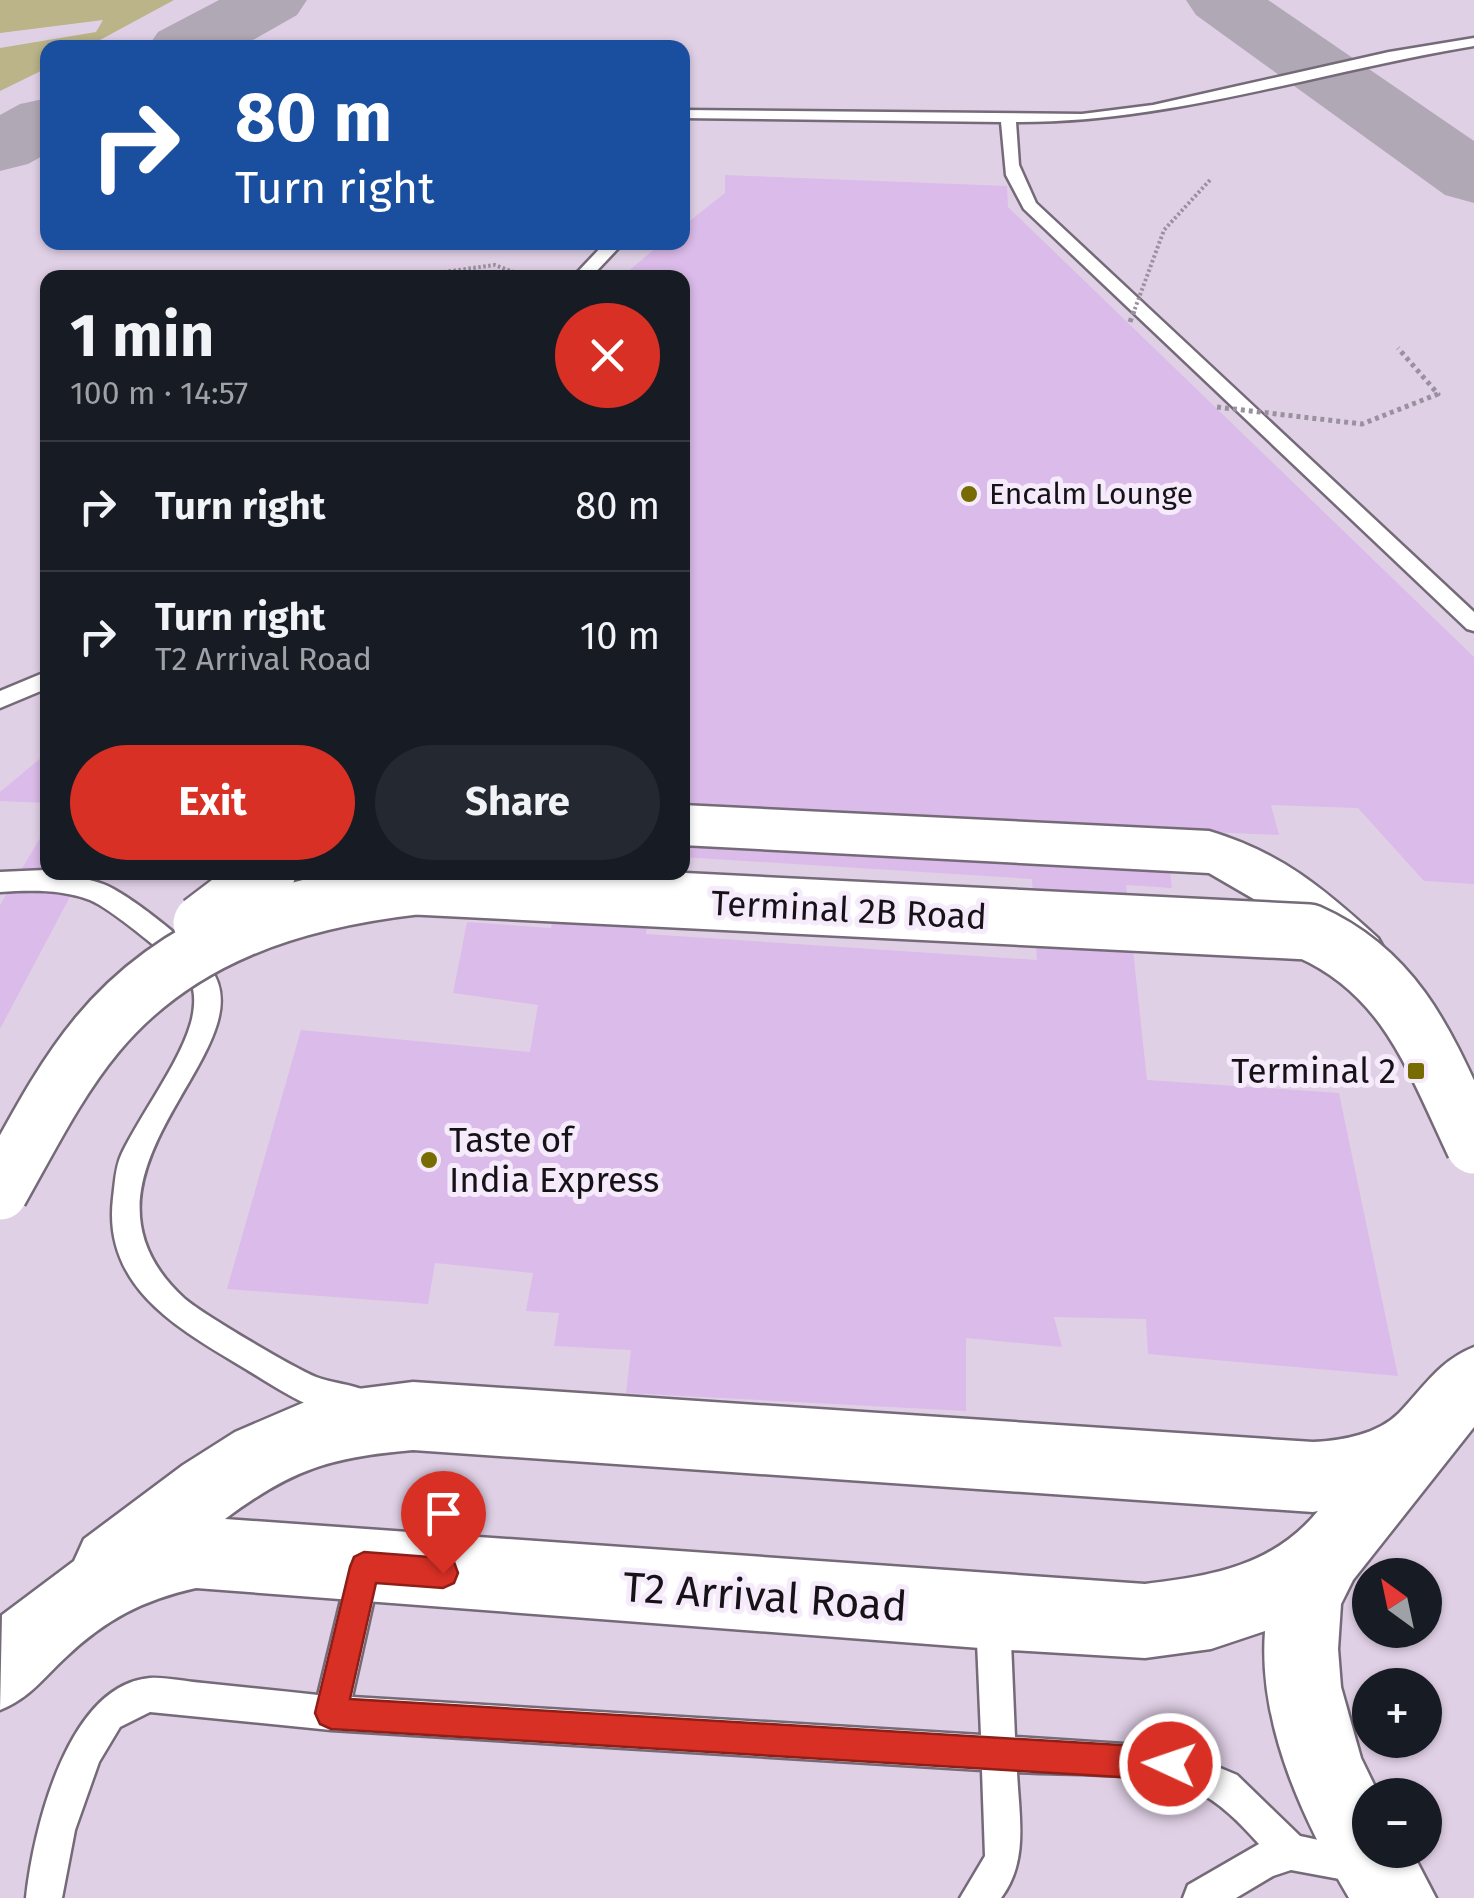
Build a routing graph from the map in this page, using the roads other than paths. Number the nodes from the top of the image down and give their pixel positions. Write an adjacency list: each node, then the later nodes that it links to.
1 (1474, 42): 3 (lane)
2 (690, 113): 3 (lane)
3 (1008, 118): 6 (lane)
4 (608, 250): 5 (lane)
5 (588, 270)
6 (1474, 624)
7 (40, 682): 8 (lane)
8 (0, 700)
9 (690, 825): 12 (main road)
10 (257, 880): 13 (main road, bridge)
11 (0, 882): 17 (lane)
12 (1363, 958): 13 (main road, Terminal 2B Road, bridge); 14 (main road, Terminal 2B Road, bridge)
13 (130, 998): 15 (main road, Terminal 2B Road, bridge)
14 (1474, 1146)
15 (0, 1192)
16 (1474, 1380): 18 (main road, T2 Arrival Road)
17 (413, 1416): 18 (main road); 22 (main road)
18 (1429, 1430): 19 (main road, T2 Arrival Road)
19 (1328, 1555): 21 (main road, T2 Arrival Road); 26 (main road)
20 (364, 1567): 21 (main road, T2 Arrival Road); 22 (main road, T2 Arrival Road); 23 (lane)
21 (992, 1613): 24 (lane)
22 (11, 1659)
23 (331, 1713): 24 (lane); 27 (lane)
24 (999, 1754): 25 (lane); 28 (lane)
25 (1290, 1852): 26 (lane); 29 (lane)
26 (1386, 1883)
27 (44, 1898)
28 (978, 1898)
29 (1201, 1898)

